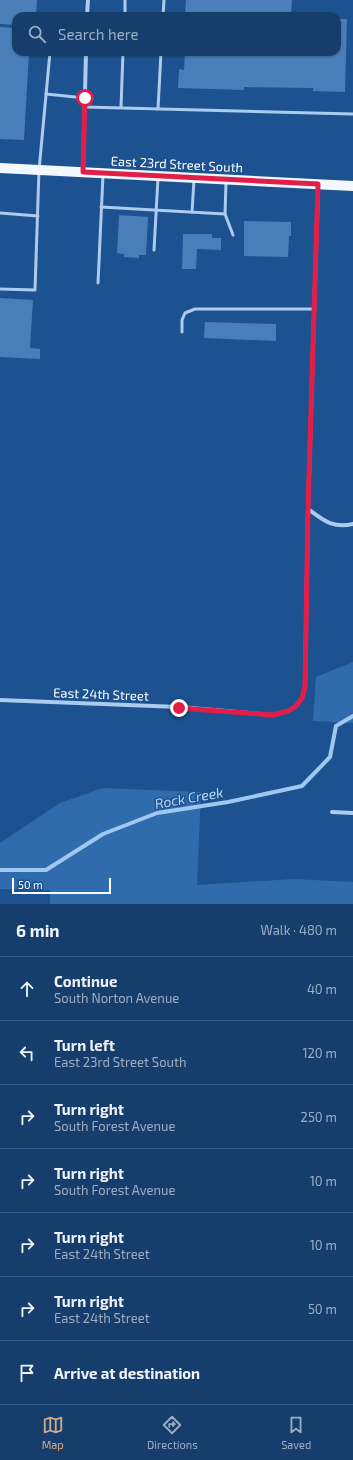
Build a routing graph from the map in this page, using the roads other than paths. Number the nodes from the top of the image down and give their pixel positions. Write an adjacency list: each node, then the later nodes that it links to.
1 (88, 0): 4 (street)
2 (125, 0): 5 (lane)
3 (164, 0): 6 (lane)
4 (87, 12)
5 (125, 12)
6 (163, 12)
7 (50, 56): 11 (lane)
8 (86, 56): 12 (street)
9 (123, 56): 14 (lane)
10 (161, 56): 15 (lane)
11 (46, 94): 12 (lane); 18 (lane)
12 (85, 98): 13 (street)
13 (84, 107): 14 (lane); 19 (street)
14 (122, 107): 15 (lane)
15 (158, 108): 16 (lane)
16 (353, 114)
17 (0, 168): 18 (main road, East 23rd Street South)
18 (39, 170): 19 (main road, East 23rd Street South); 31 (lane)
19 (83, 172): 20 (main road, East 23rd Street South)
20 (103, 173): 21 (main road, East 23rd Street South); 26 (lane)
21 (158, 176): 22 (main road, East 23rd Street South); 27 (lane)
22 (194, 178): 23 (main road, East 23rd Street South); 28 (lane)
23 (226, 180): 24 (main road, East 23rd Street South); 30 (lane)
24 (318, 184): 25 (main road, East 23rd Street South); 36 (street)
25 (353, 186)
26 (101, 207): 27 (lane); 34 (lane)
27 (156, 210): 28 (lane); 33 (lane)
28 (192, 212): 30 (lane)
29 (0, 214): 31 (lane)
30 (225, 214): 32 (lane)
31 (38, 216): 35 (lane)
32 (233, 234)
33 (154, 250)
34 (98, 283)
35 (0, 289)
36 (315, 310): 37 (lane); 38 (street)
37 (182, 332)
38 (308, 509): 39 (street); 40 (street, East 24th Street)
39 (353, 524)
40 (0, 700)
41 (332, 812): 42 (street)
42 (353, 813)

